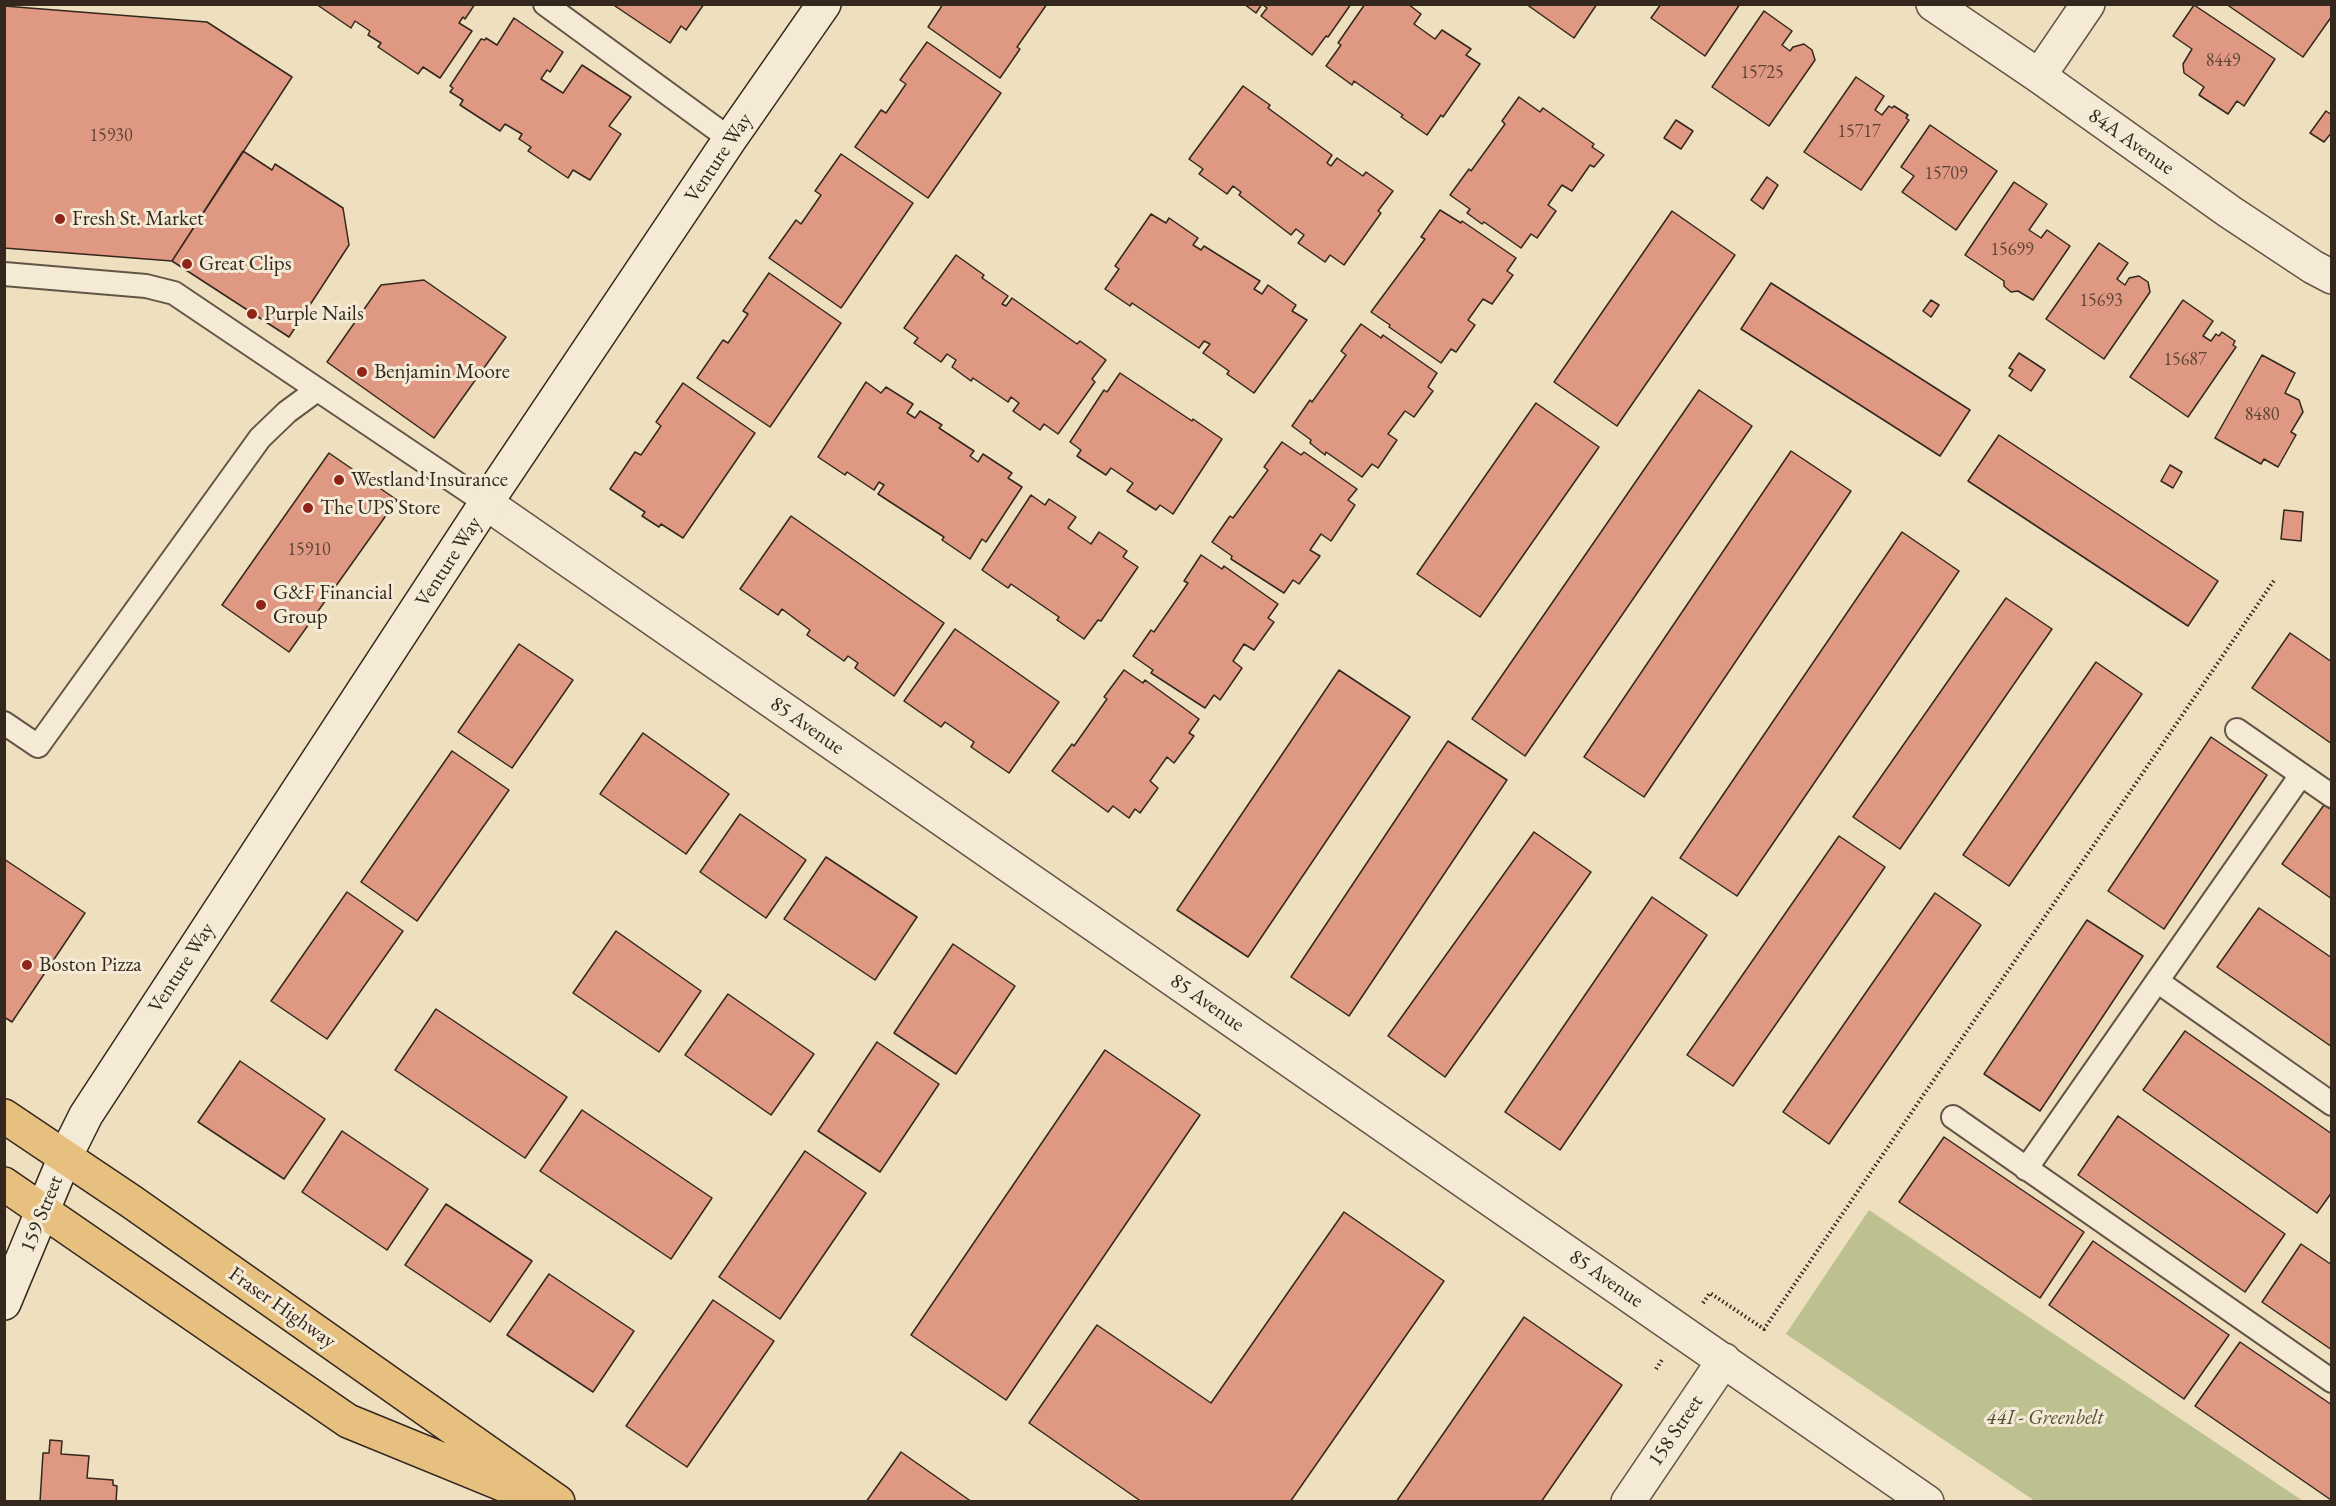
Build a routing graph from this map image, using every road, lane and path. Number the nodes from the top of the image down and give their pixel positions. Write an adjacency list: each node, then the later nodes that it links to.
1 (824, 4): 6 (street, Venture Way)
2 (1933, 4): 5 (street, 84A Avenue)
3 (2088, 4): 5 (street)
4 (556, 7): 6 (lane)
5 (2039, 76): 8 (street, 84A Avenue)
6 (730, 139): 10 (street, Venture Way)
7 (4, 274): 9 (lane)
8 (2331, 277)
9 (317, 390): 10 (lane); 12 (lane)
10 (486, 503): 20 (street, Venture Way); 26 (street, 85 Avenue)
11 (2275, 579): 25 (path)
12 (4, 723)
13 (2237, 730): 14 (lane)
14 (2301, 774): 15 (lane); 16 (lane)
15 (2331, 796)
16 (2157, 981): 17 (lane); 21 (lane)
17 (2331, 1104)
18 (4, 1116): 20 (main road, Fraser Highway)
19 (1953, 1117): 21 (lane)
20 (65, 1157): 23 (street, 159 Street); 29 (main road, Fraser Highway)
21 (2026, 1169): 27 (lane)
22 (4, 1184): 23 (main road)
23 (42, 1210): 24 (street, 159 Street); 28 (main road)
24 (4, 1303)
25 (1698, 1311)
26 (1724, 1360): 30 (street, 158 Street); 31 (street, 85 Avenue)
27 (2331, 1381)
28 (544, 1502)
29 (558, 1502)
30 (1628, 1502)
31 (1928, 1502)

